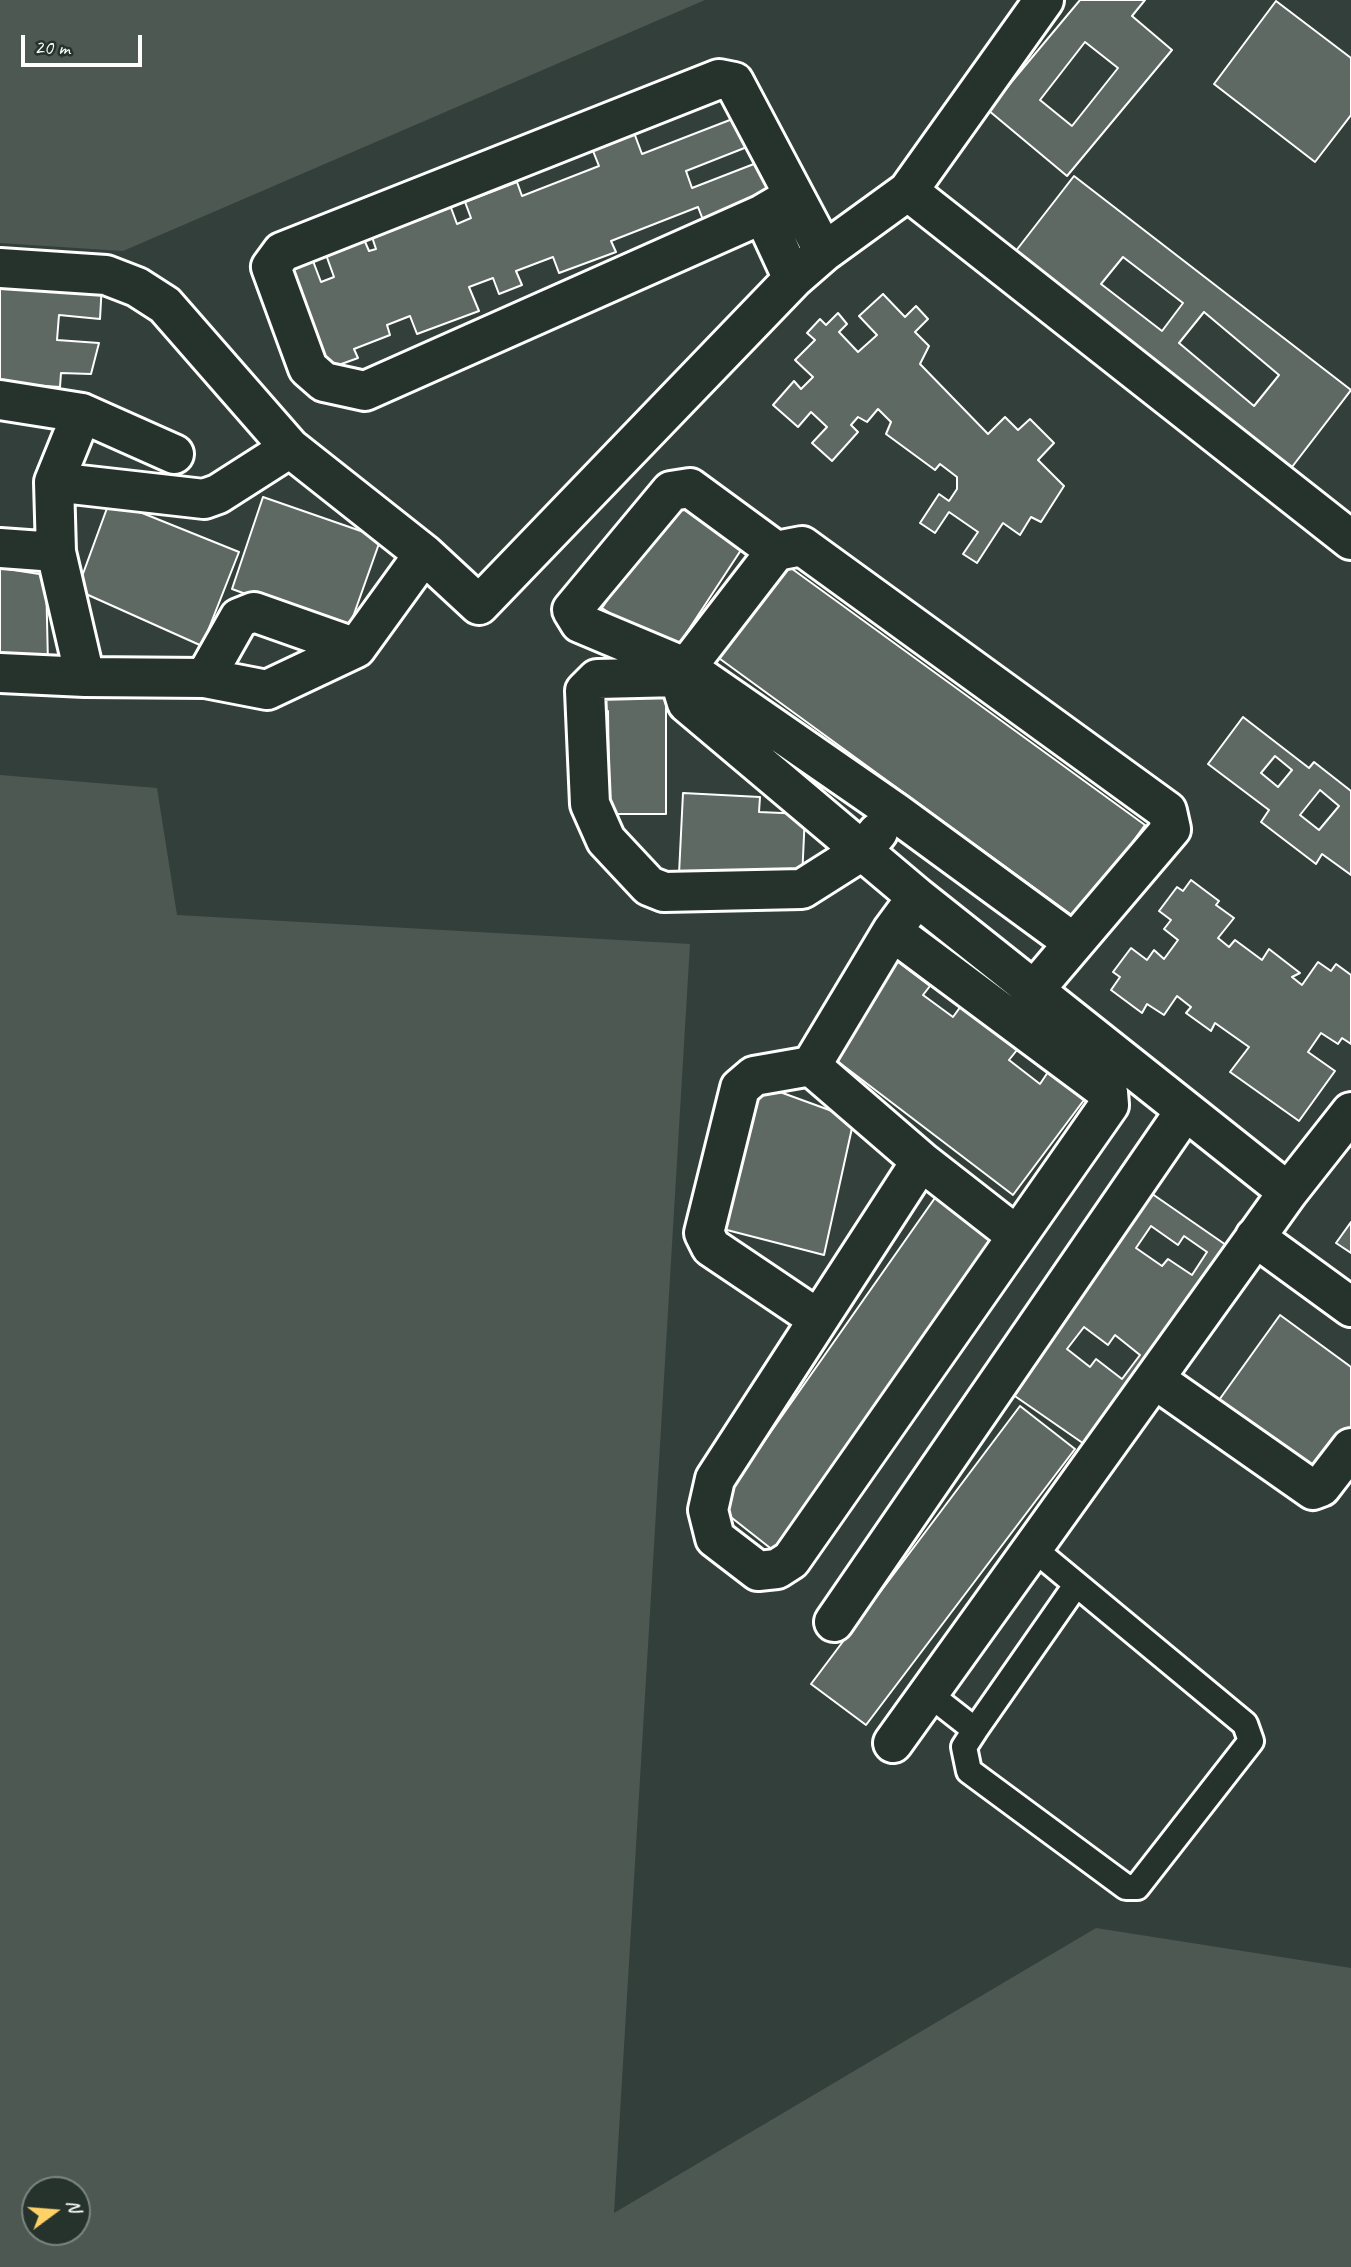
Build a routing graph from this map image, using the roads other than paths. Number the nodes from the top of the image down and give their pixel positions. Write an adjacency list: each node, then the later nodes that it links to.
1 (1044, 0): 2 (street)
2 (908, 191): 4 (street); 12 (street)
3 (777, 205): 3 (street); 4 (street); 6 (street)
4 (824, 252): 6 (street)
5 (0, 268): 9 (street)
6 (793, 279): 16 (street)
7 (0, 400): 8 (street)
8 (82, 413): 10 (street); 11 (street)
9 (290, 448): 11 (street); 16 (street)
10 (174, 454)
11 (54, 482): 15 (street)
12 (1351, 540)
13 (0, 548): 15 (street)
14 (776, 551): 19 (street); 19 (street); 26 (street)
15 (56, 552): 20 (street)
16 (424, 554): 17 (street)
17 (356, 648): 21 (street); 21 (street)
18 (0, 673): 20 (street)
19 (683, 673): 22 (street); 23 (street); 23 (street)
20 (85, 677): 21 (street)
21 (205, 678)
22 (895, 812): 23 (street); 26 (street)
23 (862, 851): 24 (street)
24 (917, 897): 25 (street); 27 (street)
25 (892, 931): 28 (street); 33 (street)
26 (1074, 943): 27 (street)
27 (1035, 989): 29 (street)
28 (811, 1066): 31 (street); 36 (street)
29 (1185, 1111): 32 (street); 41 (street)
30 (1351, 1112): 32 (street)
31 (921, 1161): 33 (street); 36 (street)
32 (1287, 1192): 34 (street)
33 (1017, 1236): 36 (street)
34 (1255, 1237): 35 (street); 37 (street)
35 (1351, 1307)
36 (818, 1320)
37 (1156, 1380): 38 (street); 39 (street)
38 (1351, 1448)
39 (1034, 1549): 40 (lane); 42 (street)
40 (1076, 1585): 43 (lane); 43 (lane)
41 (834, 1622)
42 (929, 1694): 43 (lane); 44 (street)
43 (975, 1730)
44 (893, 1743)

